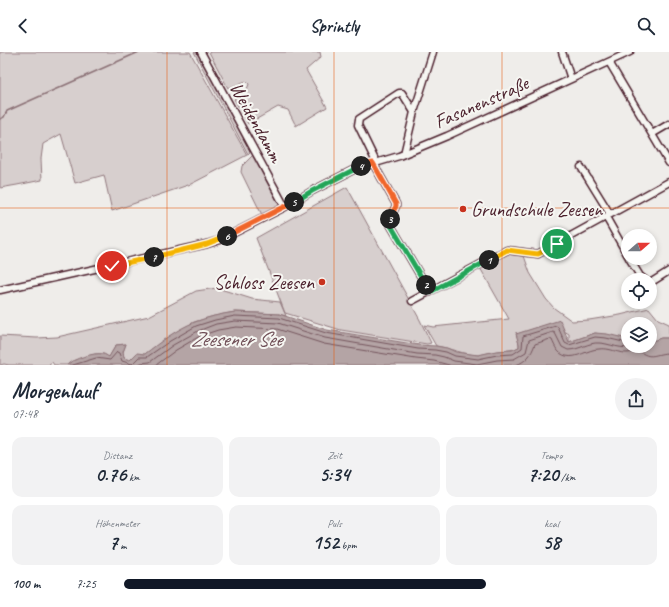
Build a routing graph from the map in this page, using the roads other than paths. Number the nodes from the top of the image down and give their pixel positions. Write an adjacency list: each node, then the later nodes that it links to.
1 (201, 52): 15 (street, Weidendamm)
2 (433, 52): 7 (street)
3 (562, 52): 6 (street)
4 (630, 52): 5 (street, Fasanenstraße)
5 (609, 62): 6 (street, Fasanenstraße); 9 (street)
6 (571, 79): 10 (street, Fasanenstraße)
7 (414, 112): 10 (street); 11 (street)
8 (669, 124): 9 (street)
9 (652, 134): 12 (street)
10 (404, 154): 11 (street, Fasanenstraße)
11 (375, 162): 15 (street, Fasanenstraße); 21 (street)
12 (669, 163)
13 (581, 167): 16 (street)
14 (669, 182): 16 (street)
15 (285, 208): 20 (street, Fasanenstraße)
16 (608, 216): 17 (street); 21 (street)
17 (621, 241)
18 (669, 271): 19 (street)
19 (657, 279)
20 (0, 290)
21 (430, 292): 22 (street)
22 (412, 301)

